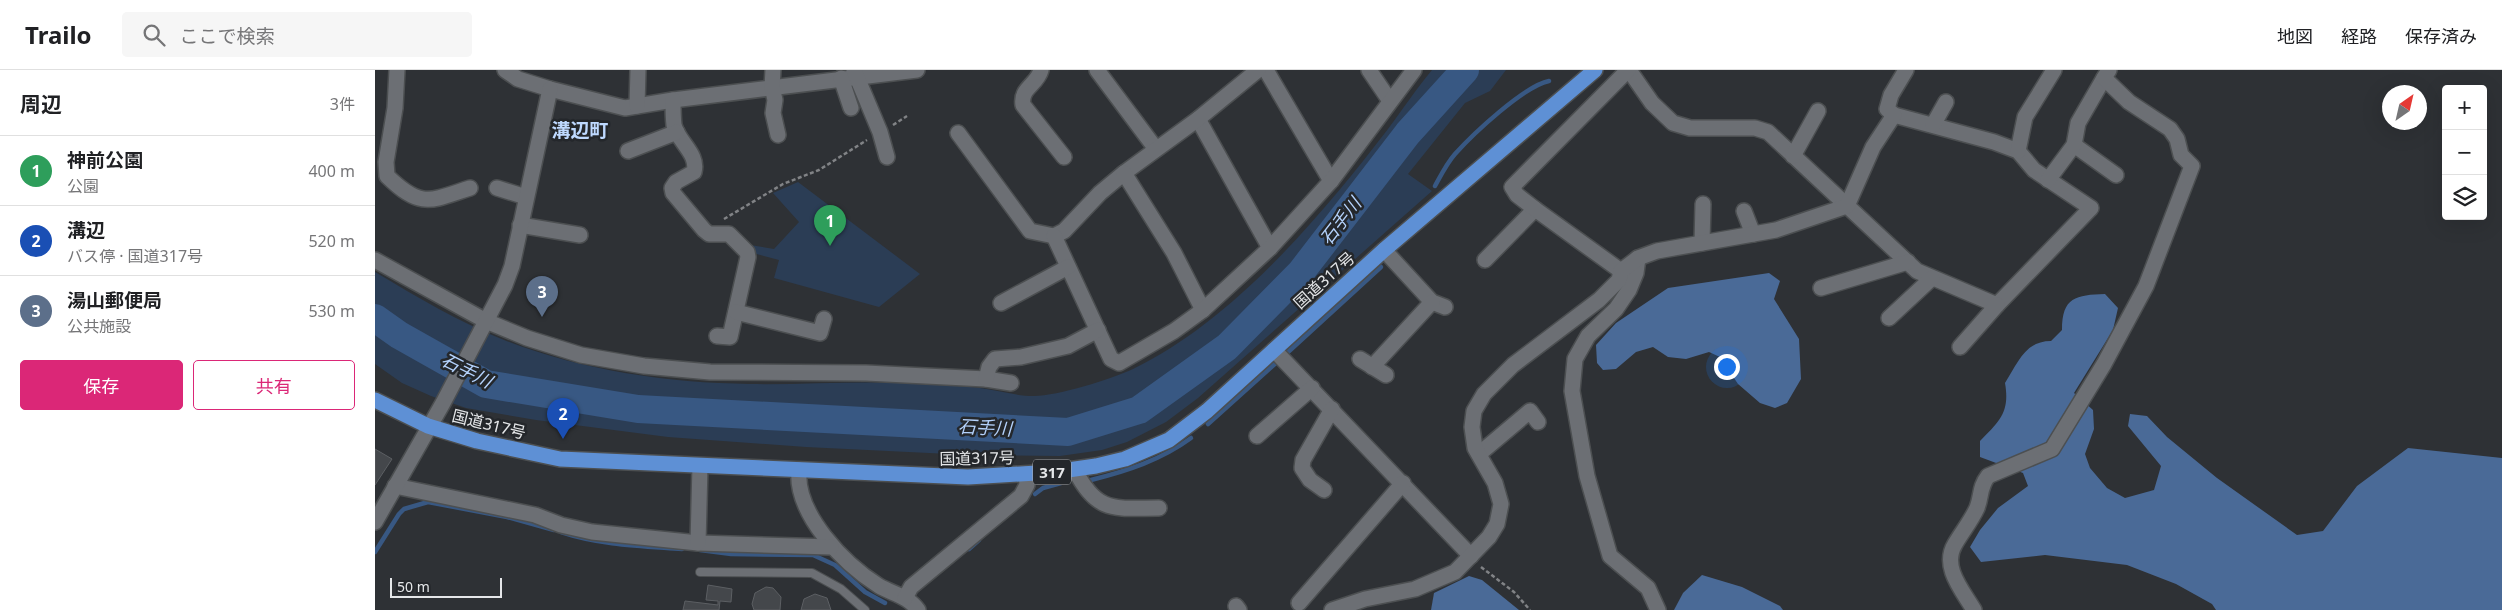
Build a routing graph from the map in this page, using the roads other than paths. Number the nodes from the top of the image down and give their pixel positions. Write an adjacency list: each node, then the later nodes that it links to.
1 (397, 70): 44 (street)
2 (505, 70): 20 (street)
3 (637, 70): 24 (street)
4 (773, 70): 19 (street)
5 (917, 70): 16 (street)
6 (1041, 70): 39 (street)
7 (1097, 70): 34 (street)
8 (1258, 70): 28 (street)
9 (1266, 70): 43 (street)
10 (1369, 70): 22 (street)
11 (1415, 70): 22 (street)
12 (1595, 70): 57 (highway, 国道317号 / 317)
13 (1629, 70): 37 (street); 49 (street)
14 (1906, 70): 27 (street)
15 (2054, 70): 36 (street)
16 (856, 73): 18 (street); 38 (street)
17 (2107, 74): 33 (street); 105 (street)
18 (841, 78): 19 (street); 25 (street)
19 (772, 87): 21 (street); 32 (street)
20 (550, 89): 24 (street); 46 (street)
21 (673, 100): 24 (street); 30 (street)
22 (1390, 101): 43 (street)
23 (1946, 102): 29 (street)
24 (637, 106)
25 (851, 108)
26 (1818, 111): 37 (street)
27 (1894, 115): 29 (street); 48 (street)
28 (1198, 119): 34 (street); 56 (street)
29 (1933, 125): 36 (street)
30 (677, 132): 35 (street); 69 (street)
31 (958, 133): 54 (street)
32 (778, 135)
33 (2074, 144): 41 (street); 42 (street)
34 (1156, 149): 40 (street)
35 (628, 151)
36 (2018, 151): 42 (street)
37 (1793, 156): 48 (street)
38 (887, 157)
39 (1064, 157)
40 (1124, 173): 54 (street); 68 (street)
41 (2116, 175)
42 (2049, 180): 67 (street)
43 (1331, 181): 56 (street)
44 (470, 188)
45 (497, 188): 46 (street)
46 (526, 197): 51 (street)
47 (1703, 204): 55 (street)
48 (1847, 206): 52 (street); 61 (street)
49 (1535, 210): 60 (street); 63 (street)
50 (1744, 211): 52 (street)
51 (520, 225): 53 (street); 72 (street)
52 (1753, 234): 55 (street)
53 (580, 235)
54 (1054, 236): 62 (street)
55 (1703, 242): 58 (street)
56 (1269, 248): 68 (street)
57 (1384, 250): 76 (highway, 国道317号 / 317); 77 (street)
58 (1638, 258): 63 (street); 104 (street)
59 (375, 260): 72 (street)
60 (1485, 260)
61 (1907, 262): 64 (street); 65 (street)
62 (1068, 267): 66 (street); 73 (street)
63 (1621, 271): 86 (street)
64 (1932, 278): 67 (street); 70 (street)
65 (1821, 288)
66 (1001, 304)
67 (1997, 305): 75 (street)
68 (1203, 310): 73 (street)
69 (736, 312): 71 (street); 74 (street)
70 (1889, 318)
71 (823, 319)
72 (485, 324): 78 (street); 84 (street)
73 (1097, 330): 78 (street)
74 (717, 336)
75 (1960, 347)
76 (1274, 350): 80 (street); 89 (highway, 国道317号 / 317)
77 (1386, 375)
78 (986, 378): 79 (street)
79 (1011, 383)
80 (1312, 388): 82 (street); 85 (street)
81 (375, 400): 84 (highway, 国道317号 / 317)
82 (1332, 409): 91 (street); 93 (street)
83 (1539, 422): 86 (street)
84 (428, 426): 87 (highway, 国道317号 / 317); 92 (street)
85 (1257, 436)
86 (1479, 454): 98 (street)
87 (700, 466): 88 (highway, 国道317号 / 317); 96 (street)
88 (799, 470): 90 (highway, 国道317号 / 317); 97 (street)
89 (1075, 470): 90 (highway, 国道317号 / 317); 94 (street)
90 (1026, 474): 101 (street)
91 (1403, 483): 98 (street); 100 (street)
92 (395, 486): 95 (street); 96 (street)
93 (1324, 490)
94 (1159, 508)
95 (375, 522)
96 (697, 543): 97 (street)
97 (831, 547): 101 (street)
98 (1471, 556): 103 (street)
99 (701, 572): 102 (lane)
100 (1299, 602)
101 (913, 606)
102 (865, 610)
103 (1332, 610)
104 (1658, 610)
105 (1974, 610)

